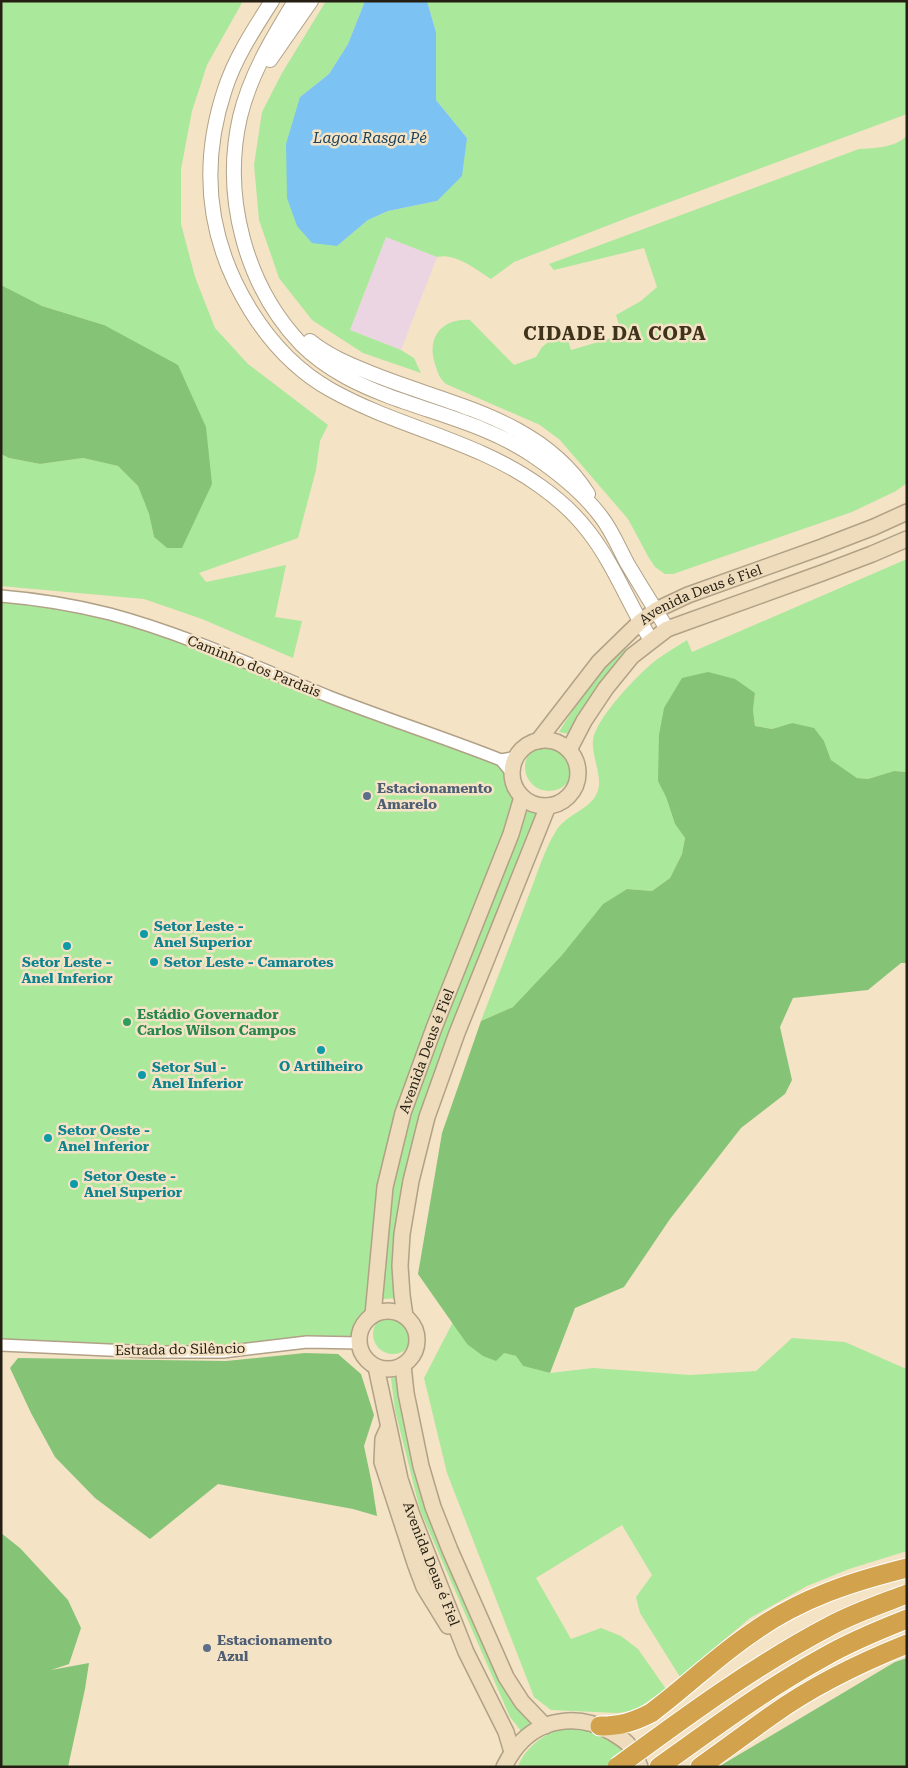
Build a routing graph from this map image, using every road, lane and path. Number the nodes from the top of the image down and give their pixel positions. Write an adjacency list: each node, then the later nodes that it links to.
1 (272, 1): 9 (street)
2 (296, 1): 4 (street)
3 (311, 1): 4 (street)
4 (246, 96): 8 (street)
5 (907, 512): 8 (main road, Avenida Deus é Fiel)
6 (907, 539): 10 (main road, Avenida Deus é Fiel)
7 (1, 596): 15 (street, Caminho dos Pardais)
8 (656, 610): 9 (main road, Avenida Deus é Fiel); 10 (street)
9 (640, 622): 11 (street); 12 (main road, Avenida Deus é Fiel)
10 (667, 629): 11 (main road, Avenida Deus é Fiel)
11 (651, 640): 13 (main road, Avenida Deus é Fiel)
12 (538, 741): 13 (main road); 14 (main road)
13 (570, 750): 18 (main road)
14 (517, 757): 15 (street); 16 (main road)
15 (501, 760): 16 (street, Caminho dos Pardais)
16 (512, 773): 17 (main road)
17 (522, 797): 18 (main road); 19 (main road, Avenida Deus é Fiel)
18 (548, 806): 20 (main road, Avenida Deus é Fiel)
19 (373, 1315): 20 (main road); 21 (main road)
20 (406, 1316): 23 (main road)
21 (359, 1343): 22 (street, Estrada do Silêncio); 24 (main road)
22 (1, 1345)
23 (403, 1365): 24 (main road); 29 (main road, Avenida Deus é Fiel)
24 (376, 1367): 31 (main road, Avenida Deus é Fiel)
25 (907, 1568): 30 (highway)
26 (907, 1594): 33 (highway, bridge)
27 (907, 1619): 35 (highway)
28 (907, 1644): 36 (highway)
29 (545, 1726): 30 (main road); 31 (main road)
30 (600, 1726): 34 (main road)
31 (512, 1752): 32 (main road)
32 (504, 1767)
33 (617, 1767)
34 (640, 1767)
35 (659, 1767)
36 (700, 1767)

